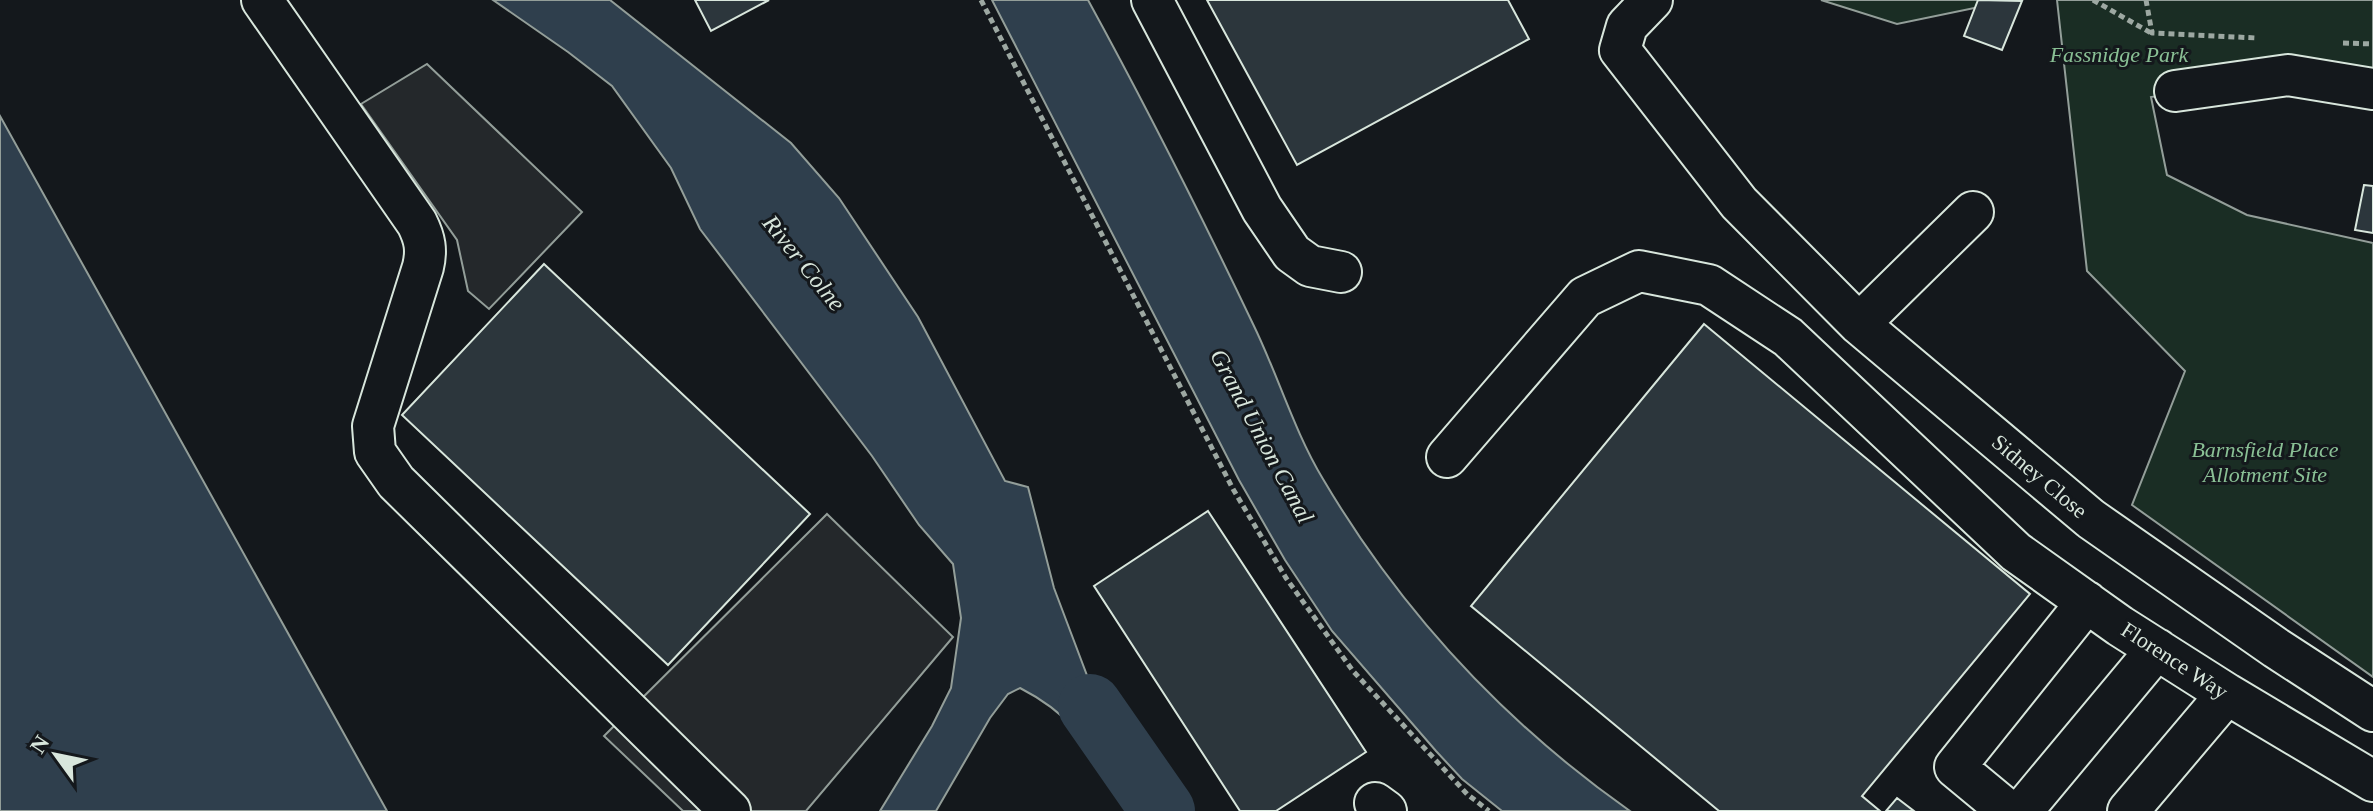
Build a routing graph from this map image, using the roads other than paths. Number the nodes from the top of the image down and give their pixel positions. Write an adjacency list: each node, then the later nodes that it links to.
1 (262, 0): 15 (street)
2 (1152, 0): 7 (street)
3 (1652, 0): 8 (street, Sidney Close)
4 (2373, 89): 5 (street)
5 (2175, 91)
6 (1973, 212): 8 (street)
7 (1341, 272)
8 (1859, 324): 13 (street, Sidney Close)
9 (1447, 457): 10 (street, Florence Way)
10 (2087, 602): 11 (street, Florence Way); 16 (street)
11 (2157, 649): 12 (street, Florence Way); 17 (street)
12 (2227, 694): 14 (street, Florence Way); 18 (street)
13 (2373, 711)
14 (2373, 781)
15 (730, 811)
16 (2008, 811)
17 (2022, 811)
18 (2128, 811)

